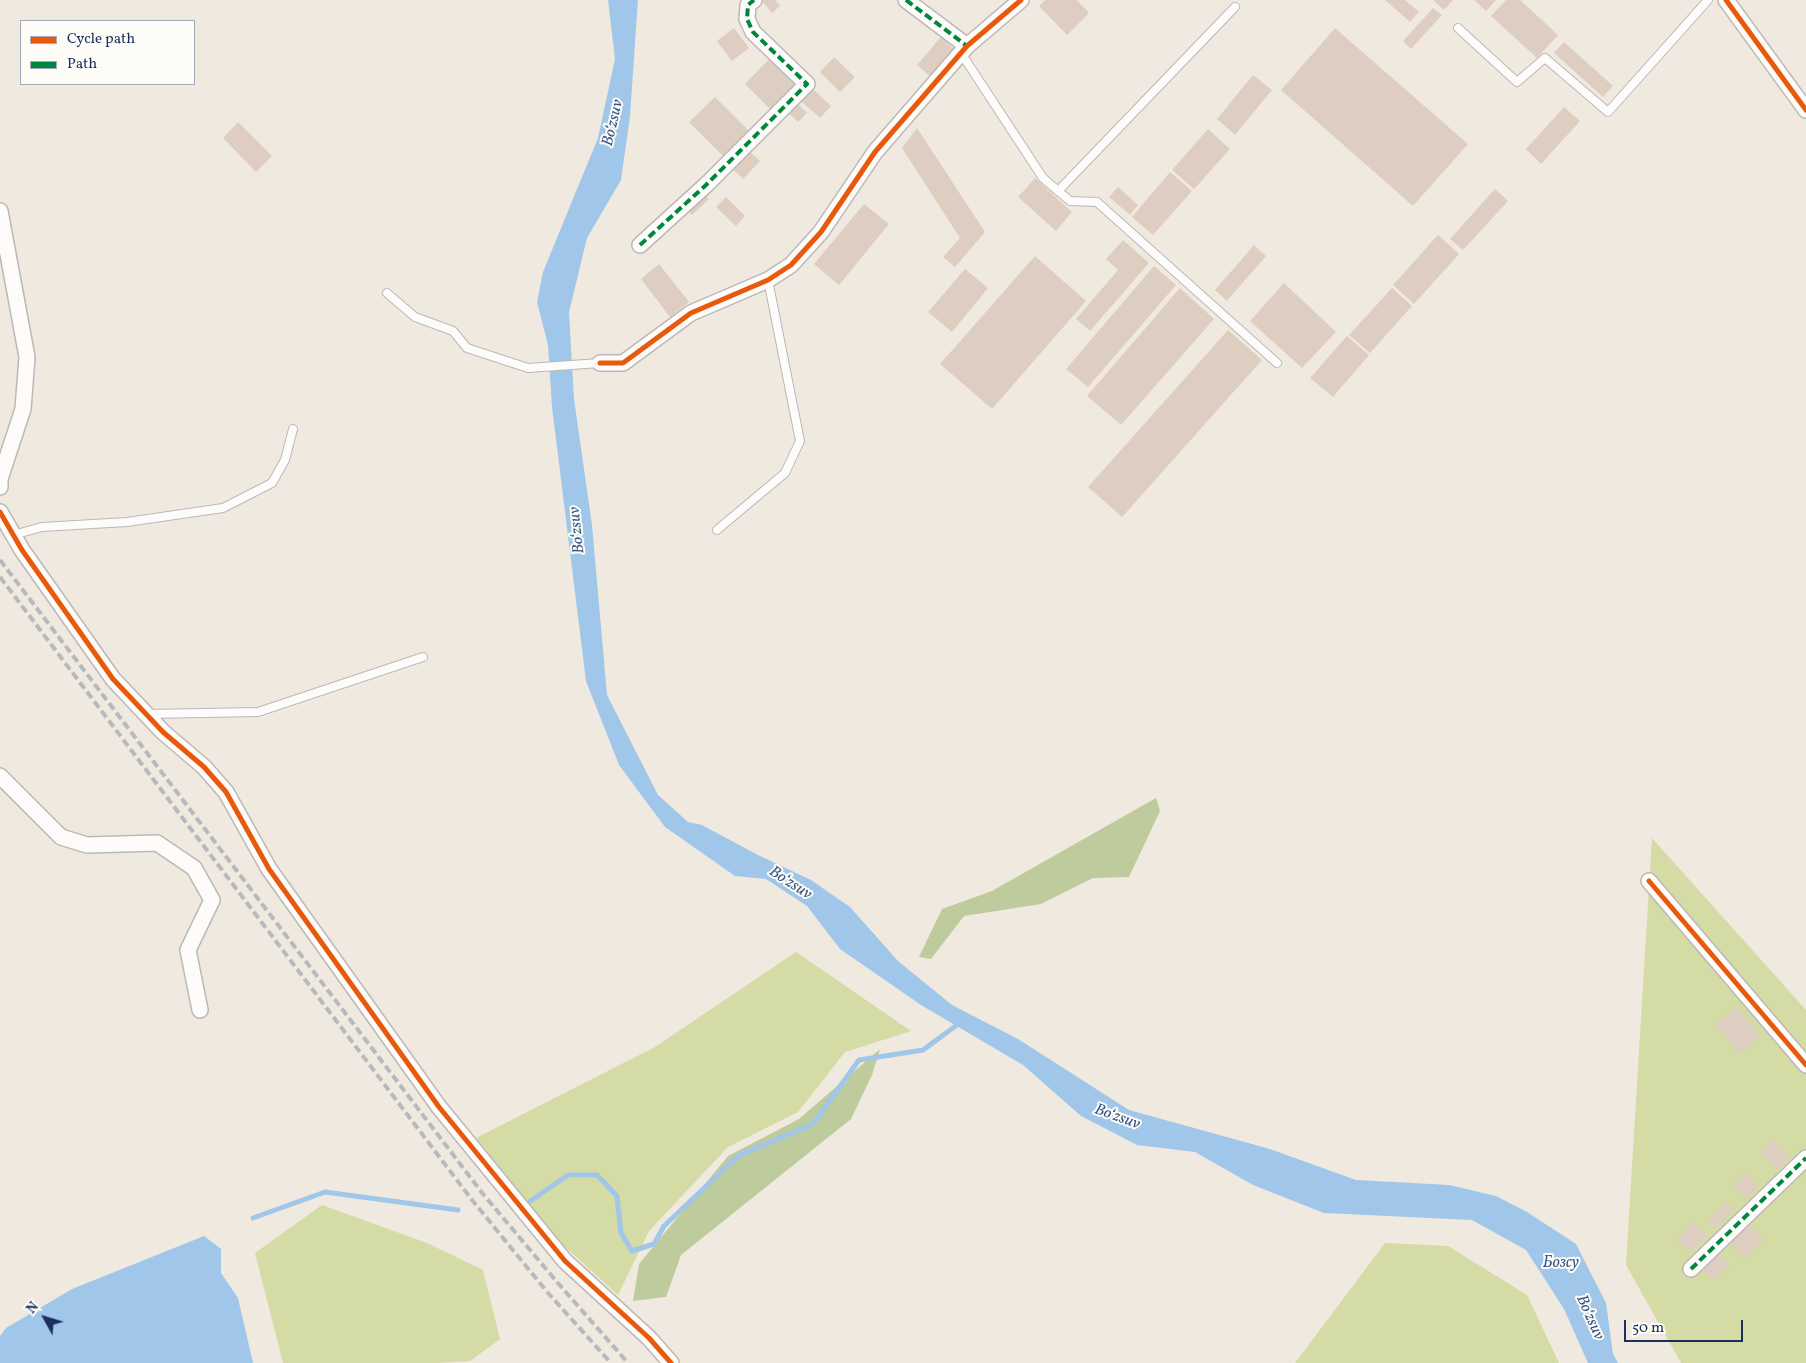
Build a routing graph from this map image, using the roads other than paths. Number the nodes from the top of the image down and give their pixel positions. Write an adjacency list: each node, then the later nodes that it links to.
1 (754, 0): 12 (street)
2 (906, 0): 8 (street)
3 (1021, 0): 8 (street)
4 (1708, 0): 7 (lane)
5 (1726, 0): 9 (street)
6 (1235, 7): 10 (lane)
7 (1458, 28)
8 (964, 49): 10 (lane); 13 (street)
9 (1806, 110)
10 (1058, 191): 16 (lane)
11 (0, 211): 18 (street)
12 (640, 245)
13 (768, 280): 15 (street); 20 (lane)
14 (387, 293): 15 (lane)
15 (600, 363)
16 (1277, 363)
17 (293, 430): 21 (lane)
18 (0, 487)
19 (0, 512): 21 (street)
20 (717, 530)
21 (13, 536): 23 (street)
22 (423, 657): 23 (lane)
23 (146, 714): 30 (street)
24 (0, 776): 26 (street)
25 (1649, 881): 27 (street)
26 (200, 1010)
27 (1806, 1065)
28 (1806, 1158): 29 (street)
29 (1691, 1269)
30 (670, 1363)

